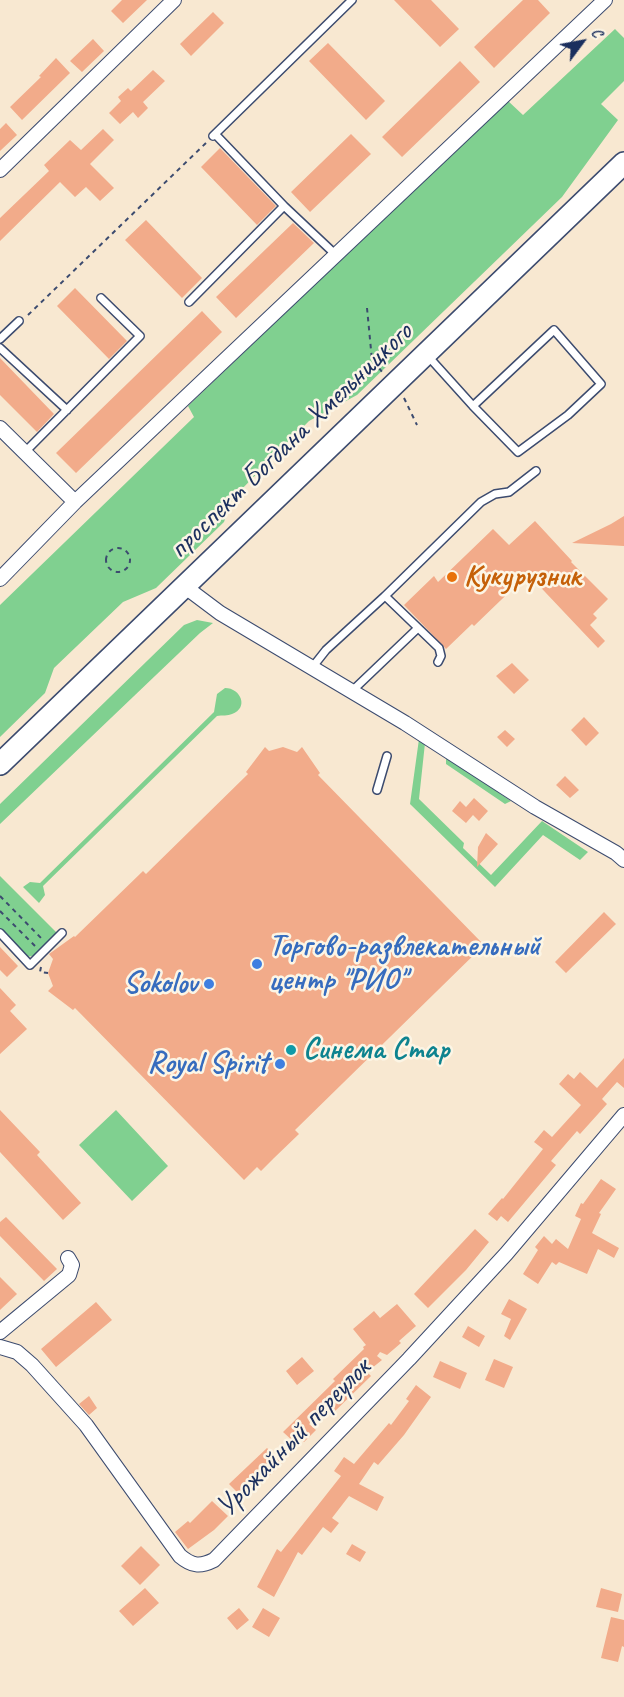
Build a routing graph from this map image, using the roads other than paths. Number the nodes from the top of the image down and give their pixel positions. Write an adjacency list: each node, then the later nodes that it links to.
1 (352, 0): 6 (lane)
2 (605, 0): 7 (street)
3 (165, 3): 5 (street)
4 (624, 163): 13 (main road, проспект Богдана Хмельницкого)
5 (0, 170)
6 (284, 206): 7 (lane); 9 (lane)
7 (336, 255): 19 (street)
8 (101, 298): 15 (lane)
9 (189, 302)
10 (19, 321): 11 (lane)
11 (0, 339)
12 (0, 348): 15 (lane)
13 (426, 353): 14 (lane); 21 (main road, проспект Богдана Хмельницкого)
14 (473, 406): 14 (lane)
15 (67, 410): 17 (lane)
16 (0, 428): 17 (street)
17 (24, 453): 19 (street)
18 (536, 471): 22 (lane)
19 (75, 502): 20 (street)
20 (0, 579)
21 (184, 586): 25 (street); 28 (main road, проспект Богдана Хмельницкого)
22 (385, 596): 23 (lane); 25 (lane)
23 (418, 628): 24 (lane); 26 (lane)
24 (438, 662)
25 (311, 669): 26 (street)
26 (351, 692): 30 (street)
27 (387, 756): 29 (lane)
28 (0, 764)
29 (377, 790)
30 (624, 860)
31 (0, 933): 32 (lane)
32 (62, 933)
33 (624, 1115): 36 (street, Урожайный переулок)
34 (68, 1258): 35 (street)
35 (0, 1332)
36 (0, 1347)

